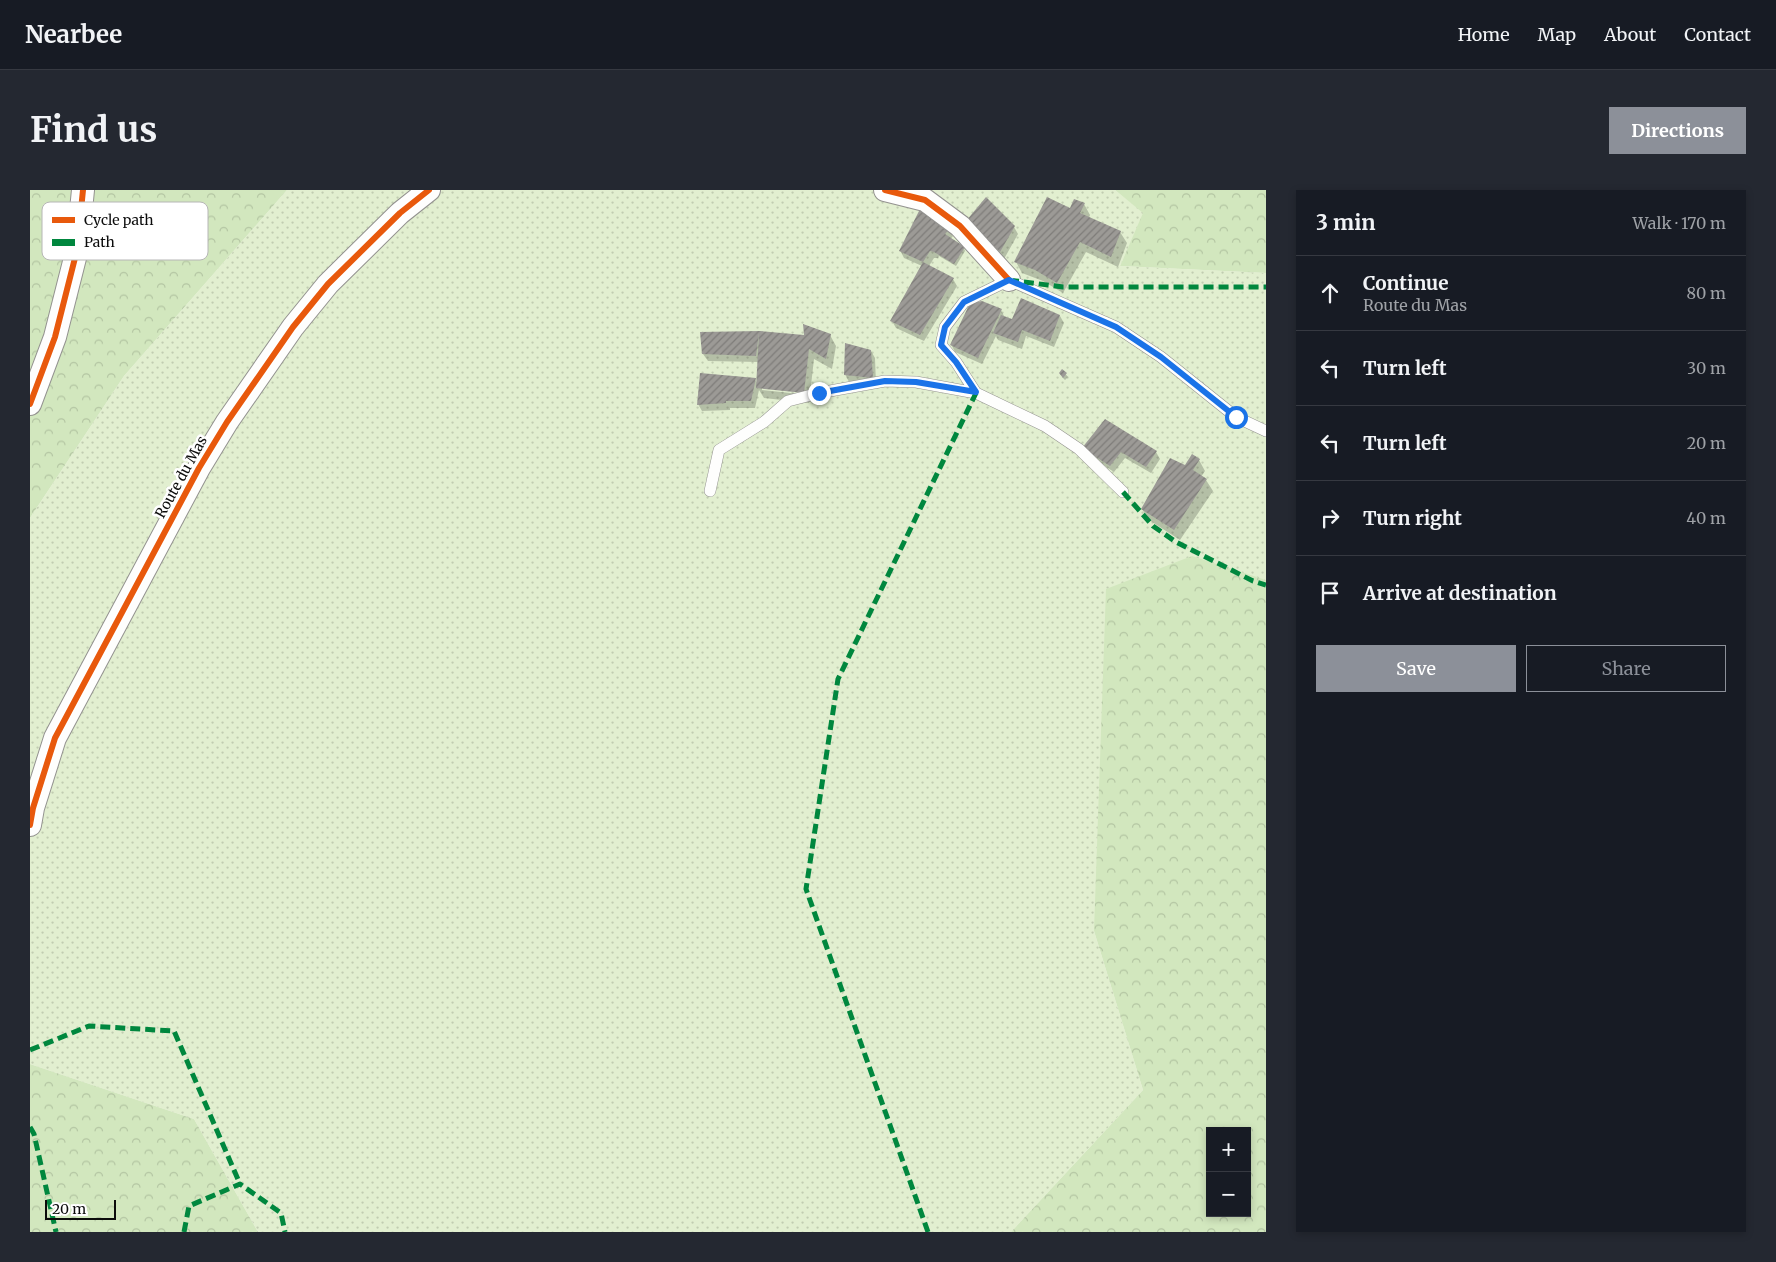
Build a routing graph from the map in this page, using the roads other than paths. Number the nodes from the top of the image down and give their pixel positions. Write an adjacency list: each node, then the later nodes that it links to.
1 (429, 190): 10 (street, Route du Mas)
2 (885, 190): 4 (street)
3 (74, 260): 6 (street)
4 (1009, 280): 5 (lane); 7 (lane)
5 (976, 392): 8 (lane); 9 (lane)
6 (30, 404)
7 (1266, 431)
8 (710, 491)
9 (1123, 492)
10 (30, 825)

